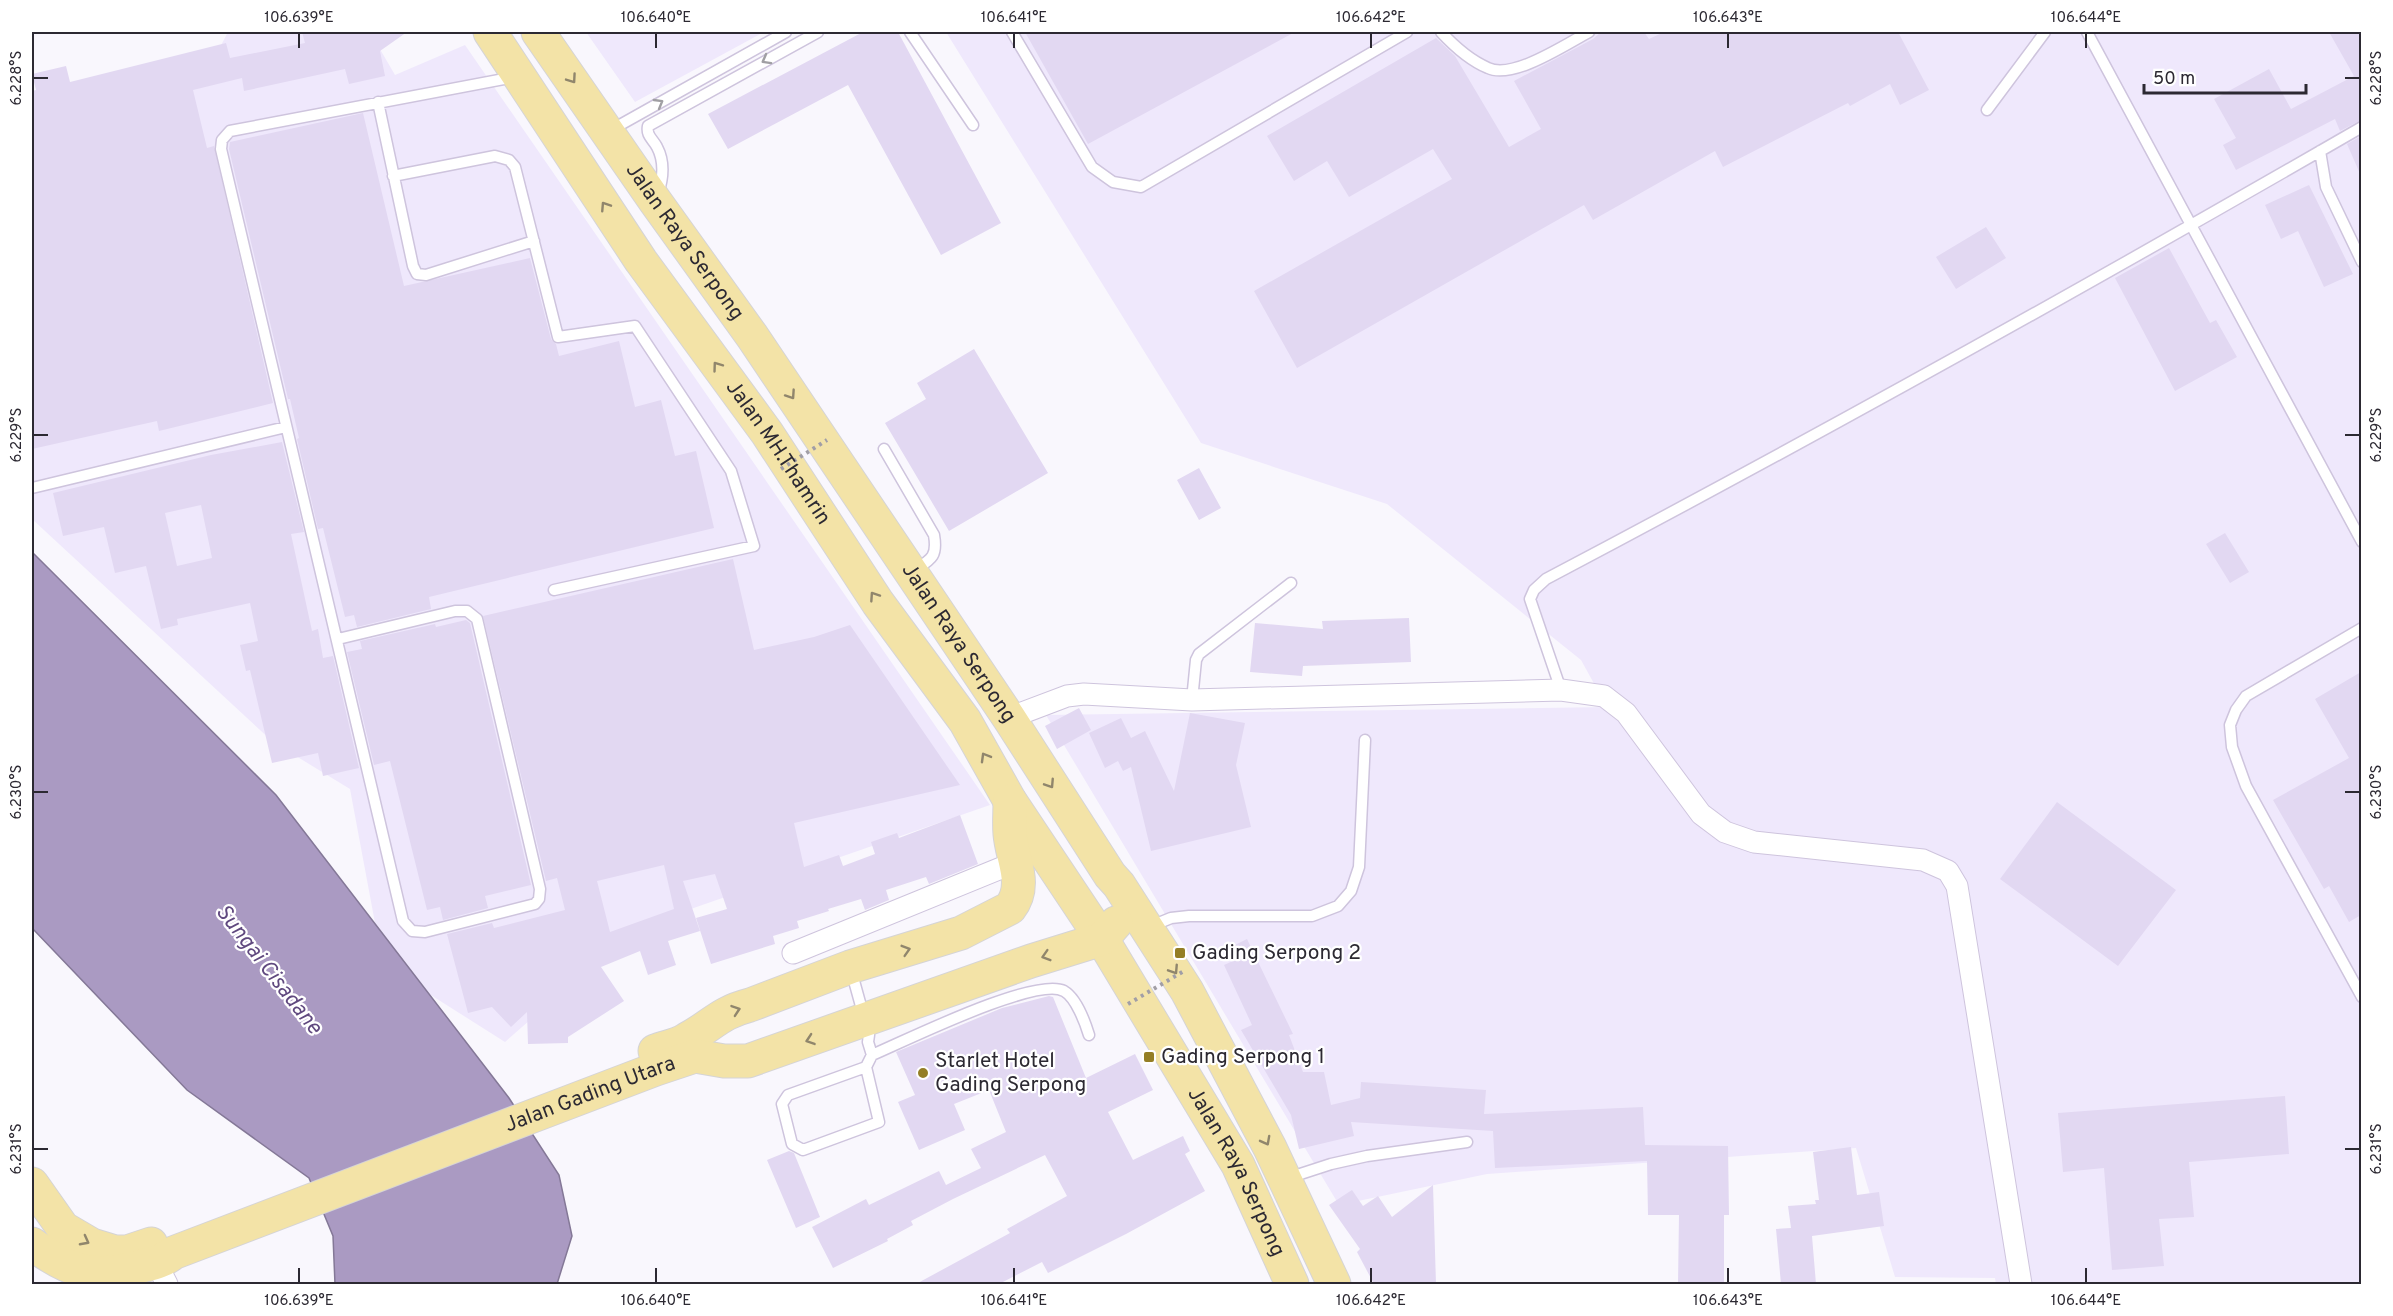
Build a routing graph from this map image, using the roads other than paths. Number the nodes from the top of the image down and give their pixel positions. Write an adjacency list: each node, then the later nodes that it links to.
1 (489, 32): 12 (main road, Jalan MH.Thamrin)
2 (538, 32): 19 (main road, Jalan Raya Serpong, one-way to 19)
3 (786, 32): 13 (lane)
4 (818, 32): 14 (lane, one-way to 14)
5 (910, 32): 17 (lane)
6 (1011, 32): 7 (lane)
7 (1407, 32)
8 (1441, 32): 9 (lane)
9 (1589, 32)
10 (2045, 32): 16 (lane)
11 (2086, 32): 23 (lane)
12 (520, 76): 15 (lane); 39 (main road, Jalan MH.Thamrin, one-way to 12)
13 (695, 83): 14 (lane); 19 (lane, one-way to 13)
14 (703, 95): 22 (lane)
15 (378, 102): 21 (lane); 26 (lane)
16 (1987, 110)
17 (973, 125)
18 (2361, 127): 20 (lane)
19 (609, 132): 22 (main road, Jalan Raya Serpong)
20 (2320, 151): 23 (lane); 25 (lane)
21 (393, 176): 24 (lane); 24 (lane)
22 (655, 201): 30 (main road, Jalan Raya Serpong, one-way to 30)
23 (2192, 225): 29 (lane); 35 (lane)
24 (534, 242): 32 (lane)
25 (2361, 262)
26 (286, 427): 28 (lane); 34 (lane)
27 (884, 449): 30 (lane)
28 (32, 488)
29 (2361, 542)
30 (910, 573): 37 (main road, Jalan Raya Serpong)
31 (1290, 583): 36 (lane)
32 (554, 590)
33 (2361, 628): 47 (lane)
34 (338, 639): 34 (lane)
35 (1561, 690): 36 (street); 60 (street)
36 (1192, 700): 37 (street)
37 (1008, 718): 42 (main road, Jalan Raya Serpong, one-way to 42)
38 (1365, 740): 43 (lane)
39 (1010, 801): 40 (main road, Jalan Gading Utara); 41 (main road, Jalan MH.Thamrin)
40 (1016, 862): 45 (street); 46 (main road, Jalan Gading Utara, one-way to 40)
41 (1061, 877): 44 (main road, Jalan Raya Serpong)
42 (1119, 885): 43 (main road, Jalan Raya Serpong); 44 (main road)
43 (1147, 928): 54 (main road, Jalan Raya Serpong, one-way to 54)
44 (1102, 939): 48 (main road, Jalan Gading Utara, one-way to 48); 58 (main road, Jalan Raya Serpong)
45 (793, 952)
46 (850, 967): 48 (lane); 51 (main road, Jalan Gading Utara, one-way to 46)
47 (2361, 997)
48 (863, 1029): 50 (lane); 51 (main road, Jalan Gading Utara, one-way to 51)
49 (1089, 1035): 50 (lane)
50 (872, 1055): 52 (lane)
51 (652, 1062): 57 (main road, Jalan Gading Utara)
52 (866, 1067): 52 (lane)
53 (1467, 1142): 54 (lane)
54 (1285, 1179): 59 (main road, Jalan Raya Serpong)
55 (37, 1203): 57 (main road, Jalan Gading Utara, one-way to 57)
56 (32, 1244): 57 (main road, Jalan Gading Utara)
57 (168, 1258)
58 (1292, 1284)
59 (1334, 1284)
60 (2021, 1284)

